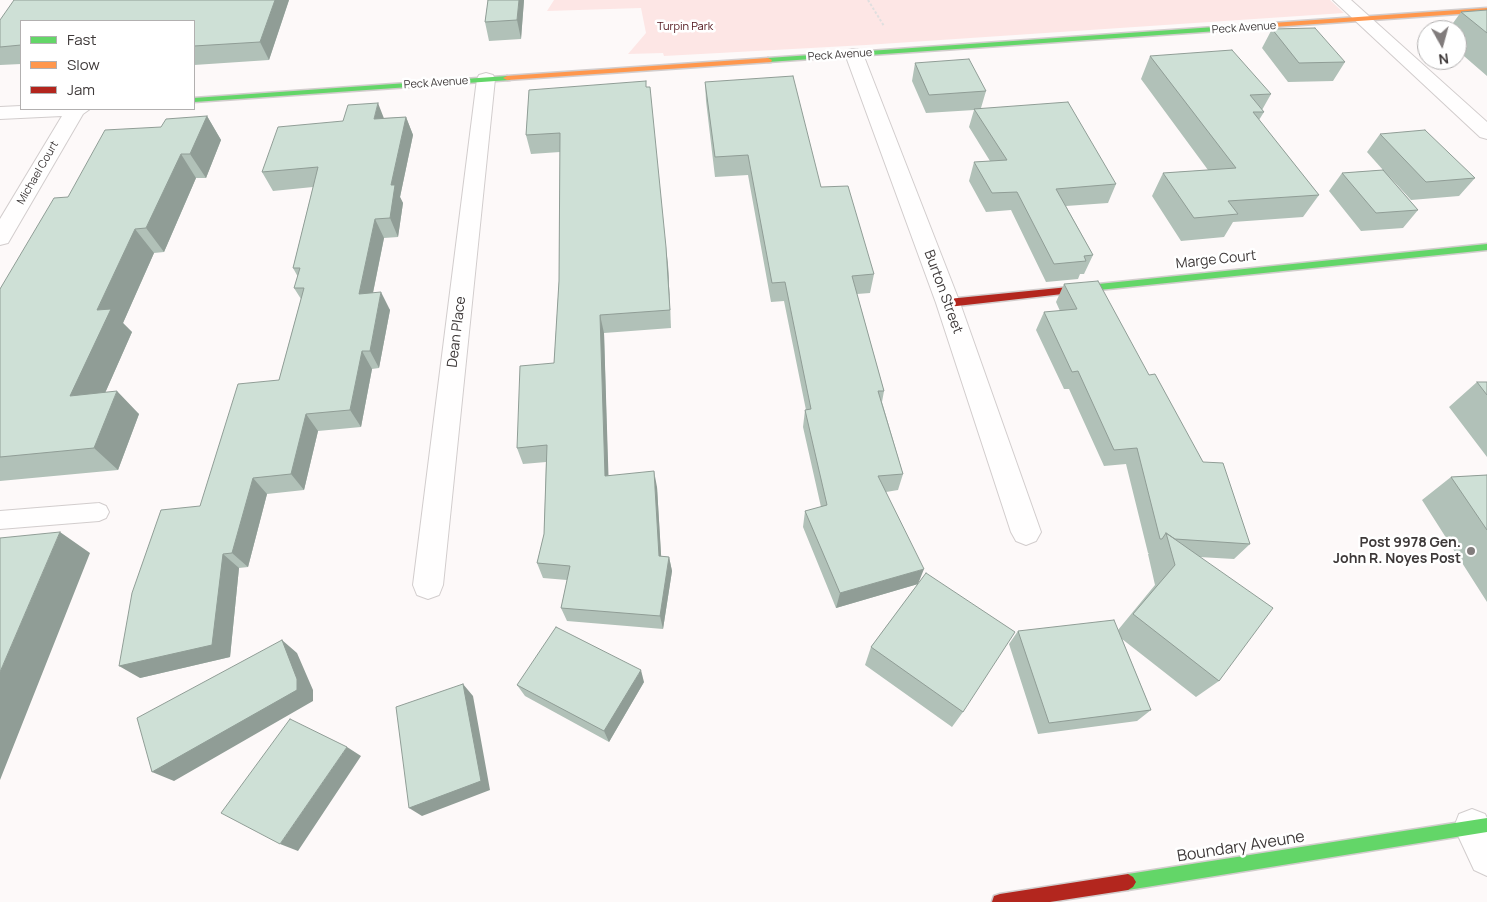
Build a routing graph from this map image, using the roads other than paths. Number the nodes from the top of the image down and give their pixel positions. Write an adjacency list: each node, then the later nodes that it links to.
1 (1341, 0): 3 (street)
2 (1487, 10): 3 (street, Peck Avenue)
3 (1364, 21): 4 (street, Peck Avenue); 10 (street)
4 (854, 54): 5 (street, Peck Avenue); 13 (street, Burton Street)
5 (486, 79): 6 (street, Peck Avenue); 17 (street, Dean Place)
6 (195, 100)
7 (57, 110): 9 (street)
8 (75, 110): 11 (street, Michael Court)
9 (0, 113)
10 (1487, 133)
11 (0, 238)
12 (1487, 247): 13 (street, Marge Court)
13 (948, 303): 16 (street, Burton Street)
14 (99, 512): 15 (lane)
15 (0, 520)
16 (1026, 532)
17 (428, 585)
18 (1482, 836): 19 (street, Boundary Aveune)
19 (1000, 902)

